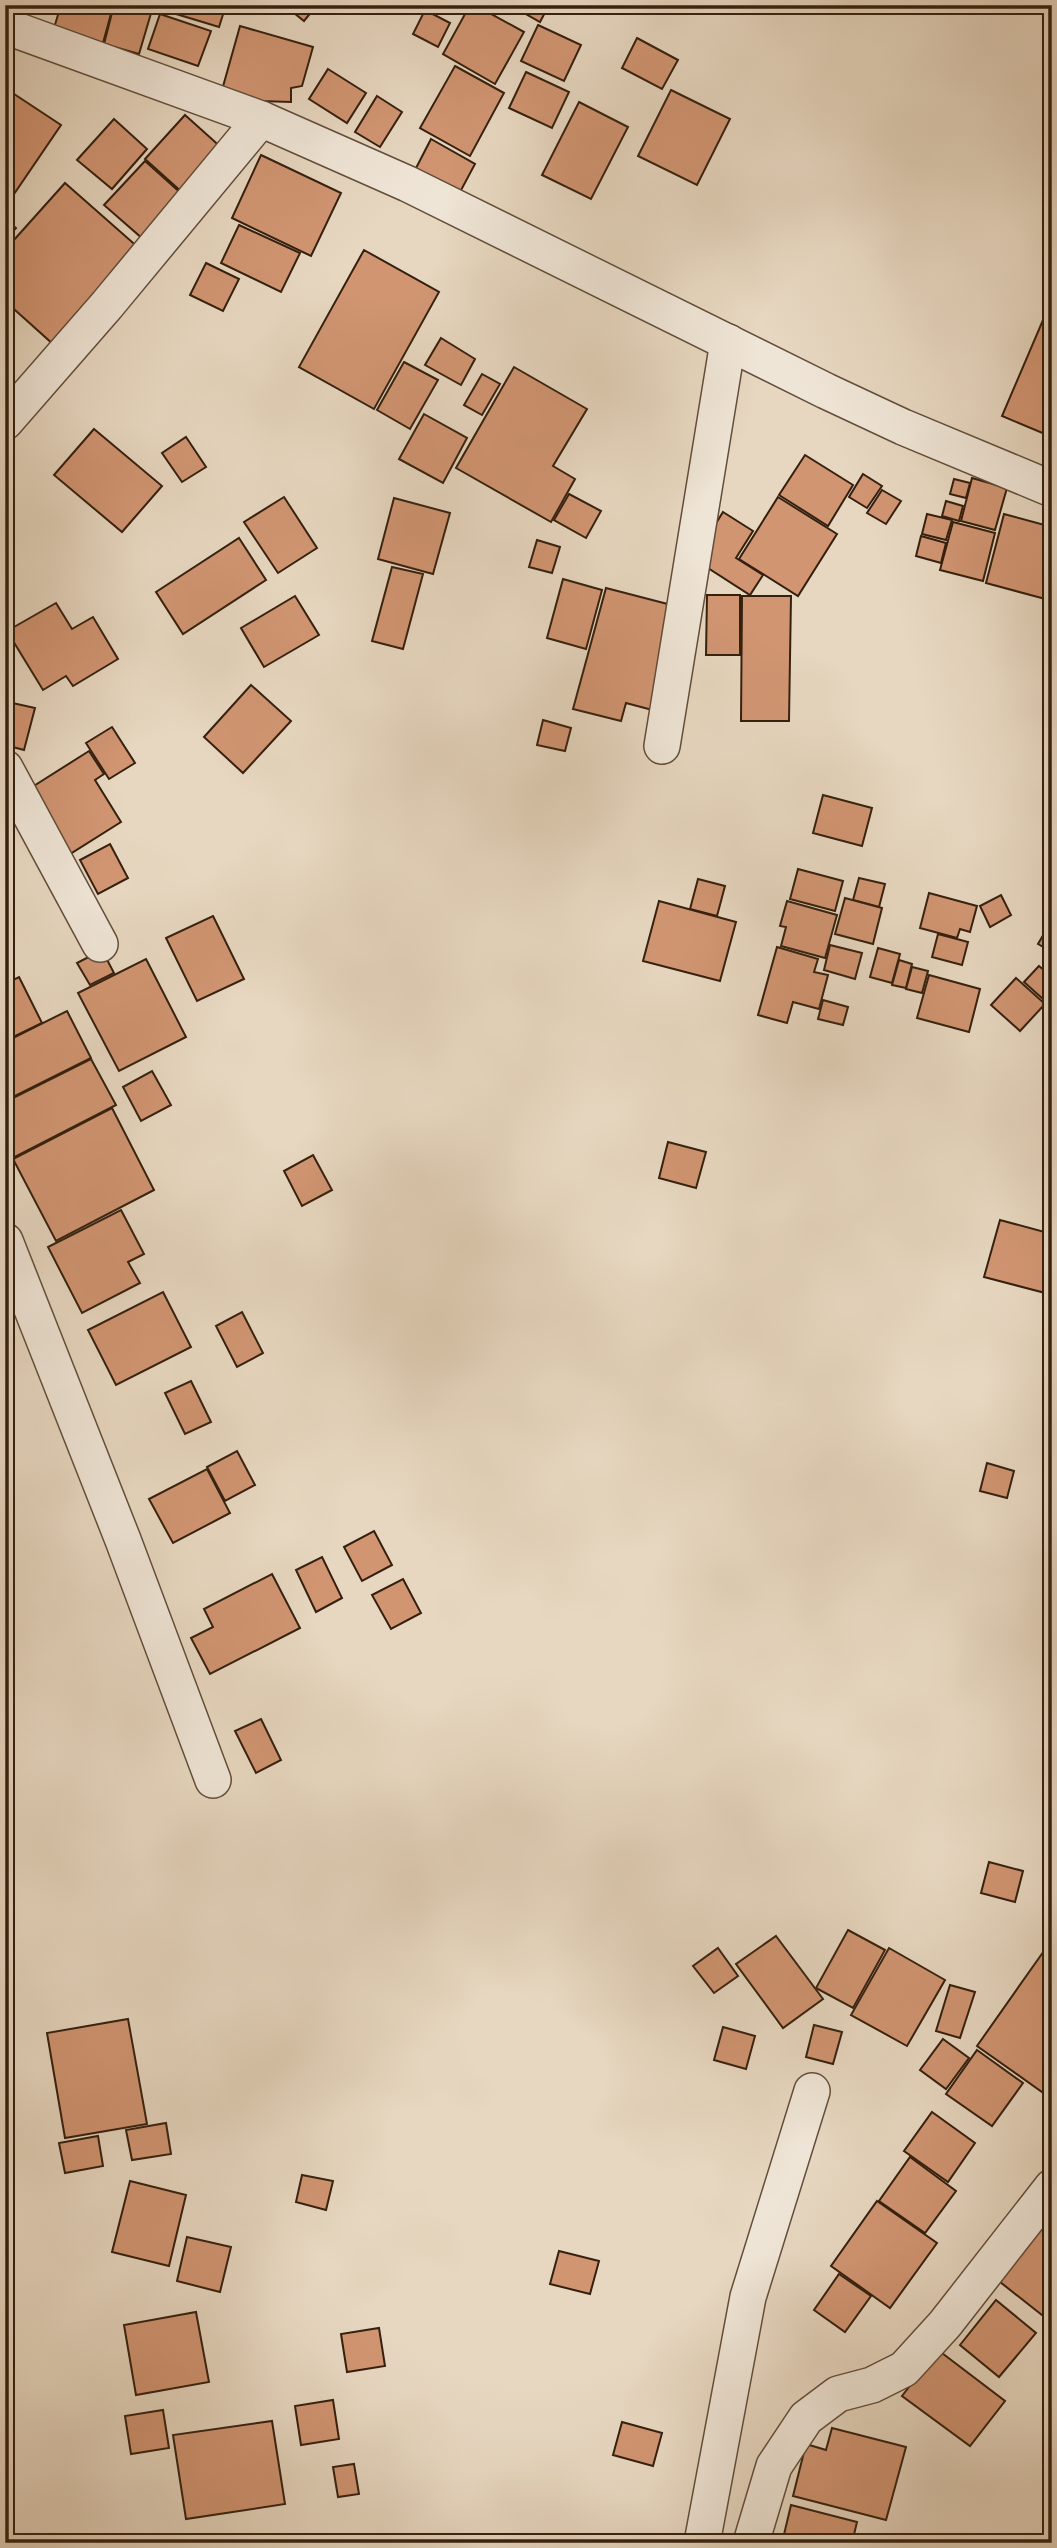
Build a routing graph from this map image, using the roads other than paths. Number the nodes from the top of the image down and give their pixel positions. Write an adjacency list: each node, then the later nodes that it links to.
1 (5, 26): 2 (street)
2 (261, 119): 3 (street); 4 (street)
3 (728, 342): 5 (street); 6 (street)
4 (5, 422)
5 (1052, 489)
6 (662, 746)
7 (5, 768): 8 (street)
8 (100, 944)
9 (5, 1241): 10 (street)
10 (213, 1780)
11 (812, 2091): 13 (street)
12 (1052, 2187): 14 (street)
13 (702, 2543)
14 (751, 2543)

